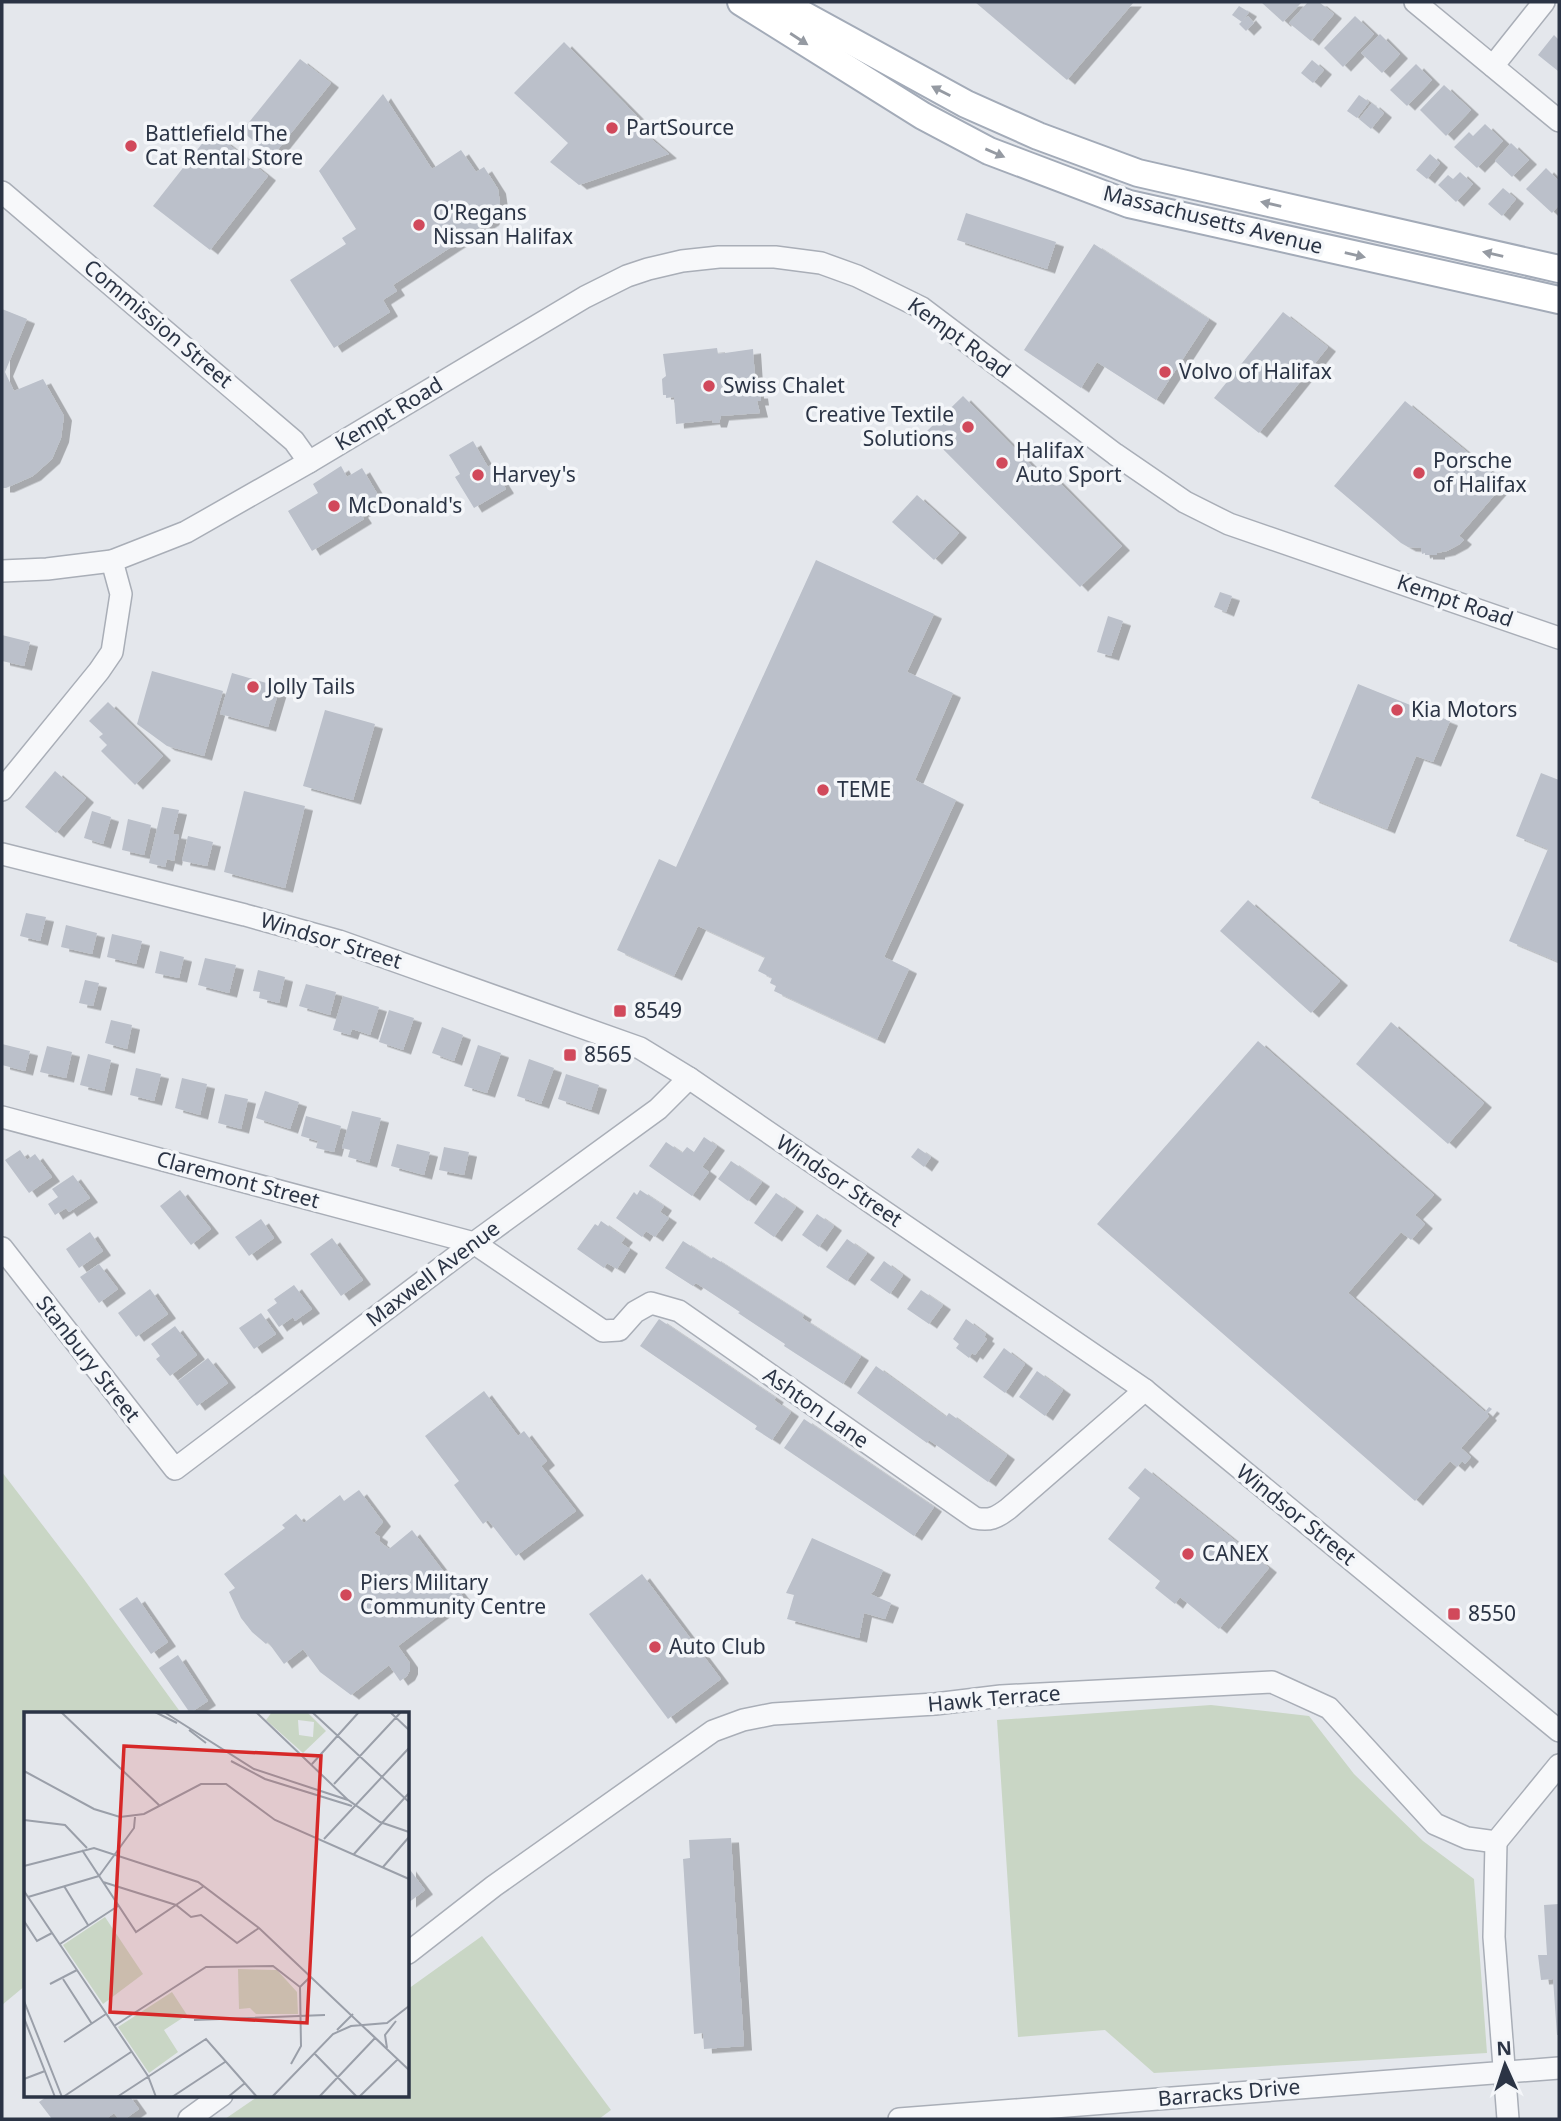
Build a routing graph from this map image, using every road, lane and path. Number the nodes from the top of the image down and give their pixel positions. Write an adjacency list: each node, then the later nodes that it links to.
1 (741, 2): 9 (main road, Massachusetts Avenue, one-way to 9)
2 (779, 2): 8 (main road, Massachusetts Avenue, one-way to 2)
3 (1415, 2): 5 (street)
4 (1544, 2): 5 (street)
5 (1493, 66): 6 (street)
6 (1559, 121)
7 (2, 192): 10 (street, Commission Street)
8 (1559, 269)
9 (1559, 300)
10 (309, 462): 11 (street, Kempt Road); 13 (street, Kempt Road)
11 (112, 561): 12 (street, Kempt Road); 14 (street)
12 (2, 571)
13 (1559, 638)
14 (2, 790)
15 (2, 854): 16 (street, Windsor Street)
16 (690, 1078): 18 (street, Maxwell Avenue); 21 (street, Windsor Street)
17 (2, 1117): 18 (street, Claremont Street)
18 (474, 1242): 21 (street, Ashton Lane); 22 (street, Maxwell Avenue)
19 (2, 1248): 20 (street, Stanbury Street)
20 (10, 1277): 22 (street, Stanbury Street)
21 (1145, 1390): 23 (street, Windsor Street)
22 (175, 1469)
23 (1559, 1731)
24 (1559, 1765): 25 (street)
25 (1496, 1842): 26 (street, Hawk Terrace); 28 (street)
26 (410, 1950)
27 (1559, 2067): 28 (street, Barracks Drive)
28 (1504, 2073): 31 (street, Barracks Drive); 32 (street)
29 (221, 2096): 30 (street)
30 (189, 2119)
31 (900, 2119)
32 (1508, 2119)

